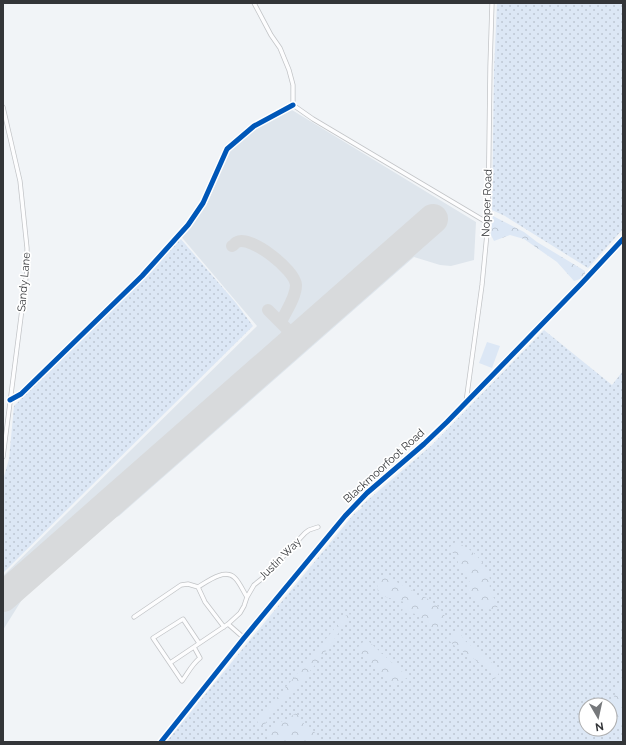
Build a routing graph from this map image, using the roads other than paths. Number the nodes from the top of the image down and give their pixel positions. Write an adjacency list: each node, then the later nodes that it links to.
1 (254, 3): 3 (street)
2 (492, 3): 5 (street, Nopper Road)
3 (293, 105): 5 (street); 7 (street)
4 (3, 107): 7 (street, Sandy Lane)
5 (488, 223): 8 (street, Nopper Road)
6 (623, 240): 8 (street, Blackmoorfoot Road)
7 (10, 400): 9 (street, Sandy Lane)
8 (466, 402): 15 (street, Blackmoorfoot Road)
9 (3, 457)
10 (318, 527): 12 (street, Justin Way)
11 (198, 587): 12 (street); 13 (street); 14 (street)
12 (247, 597): 14 (street, Justin Way)
13 (134, 617)
14 (226, 626): 15 (street); 16 (street, Justin Way)
15 (244, 638): 19 (street, Blackmoorfoot Road)
16 (199, 643): 17 (street, Justin Way); 18 (street)
17 (194, 646): 18 (street, Justin Way); 18 (street)
18 (170, 663)
19 (161, 742)

